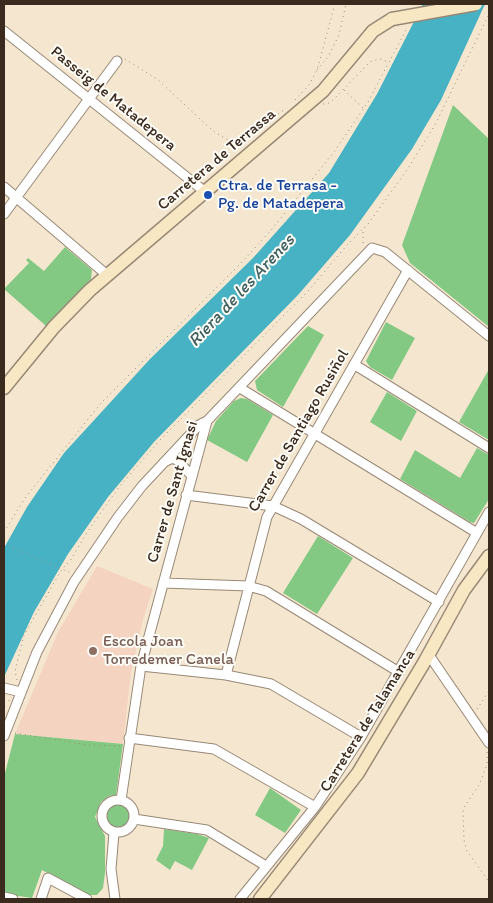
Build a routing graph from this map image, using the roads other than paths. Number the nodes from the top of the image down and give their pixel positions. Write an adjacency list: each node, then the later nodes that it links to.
1 (476, 4): 6 (street, Carretera de Terrassa, bridge)
2 (4, 31): 4 (street, Passeig de Matadepera)
3 (117, 61): 4 (street)
4 (90, 99): 6 (street, Passeig de Matadepera); 7 (street)
5 (4, 187): 7 (street)
6 (204, 192): 10 (street, Carretera de Terrassa)
7 (17, 197): 8 (street); 10 (street)
8 (4, 214)
9 (408, 270): 11 (street); 12 (street, Carrer de Santiago Rusiñol); 14 (street, Carrer de Sant Ignasi)
10 (107, 275): 13 (street, Carretera de Terrassa)
11 (489, 336)
12 (355, 365): 16 (street, Carrer de Santiago Rusiñol); 17 (street)
13 (4, 388)
14 (240, 388): 15 (street, Carrer de Sant Ignasi); 16 (street)
15 (207, 421): 18 (street); 19 (street, Carrer de Sant Ignasi)
16 (314, 433): 21 (street, Carrer de Santiago Rusiñol); 23 (street)
17 (489, 448)
18 (162, 463): 19 (street); 35 (street)
19 (191, 475): 20 (street, Carrer de Sant Ignasi)
20 (186, 495): 21 (street); 26 (street, Carrer de Sant Ignasi)
21 (273, 506): 27 (street, Carrer de Santiago Rusiñol); 28 (street)
22 (489, 512): 23 (street)
23 (477, 533): 28 (street)
24 (489, 556): 29 (street, Carretera de Talamanca)
25 (489, 565): 29 (street, Carretera de Talamanca)
26 (163, 583): 27 (street); 31 (street, Carrer de Sant Ignasi)
27 (248, 586): 32 (street); 33 (street, Carrer de Santiago Rusiñol)
28 (439, 602): 32 (street)
29 (459, 602): 30 (street, Carretera de Talamanca)
30 (429, 655): 39 (street); 51 (street, Carretera de Talamanca)
31 (140, 666): 33 (street); 38 (street, Carrer de Sant Ignasi)
32 (399, 672): 37 (street)
33 (226, 675): 37 (street)
34 (4, 688): 35 (street)
35 (21, 692): 36 (street)
36 (5, 733)
37 (361, 737): 41 (street)
38 (129, 741): 40 (street, Carrer de Sant Ignasi); 41 (street)
39 (488, 741)
40 (121, 800): 42 (street); 43 (street)
41 (315, 807): 44 (street)
42 (134, 819): 43 (street); 44 (street)
43 (114, 833): 49 (street)
44 (266, 866): 50 (street)
45 (4, 897): 46 (street)
46 (13, 899)
47 (41, 899): 48 (street)
48 (87, 899)
49 (115, 899)
50 (240, 899)
51 (260, 899)

